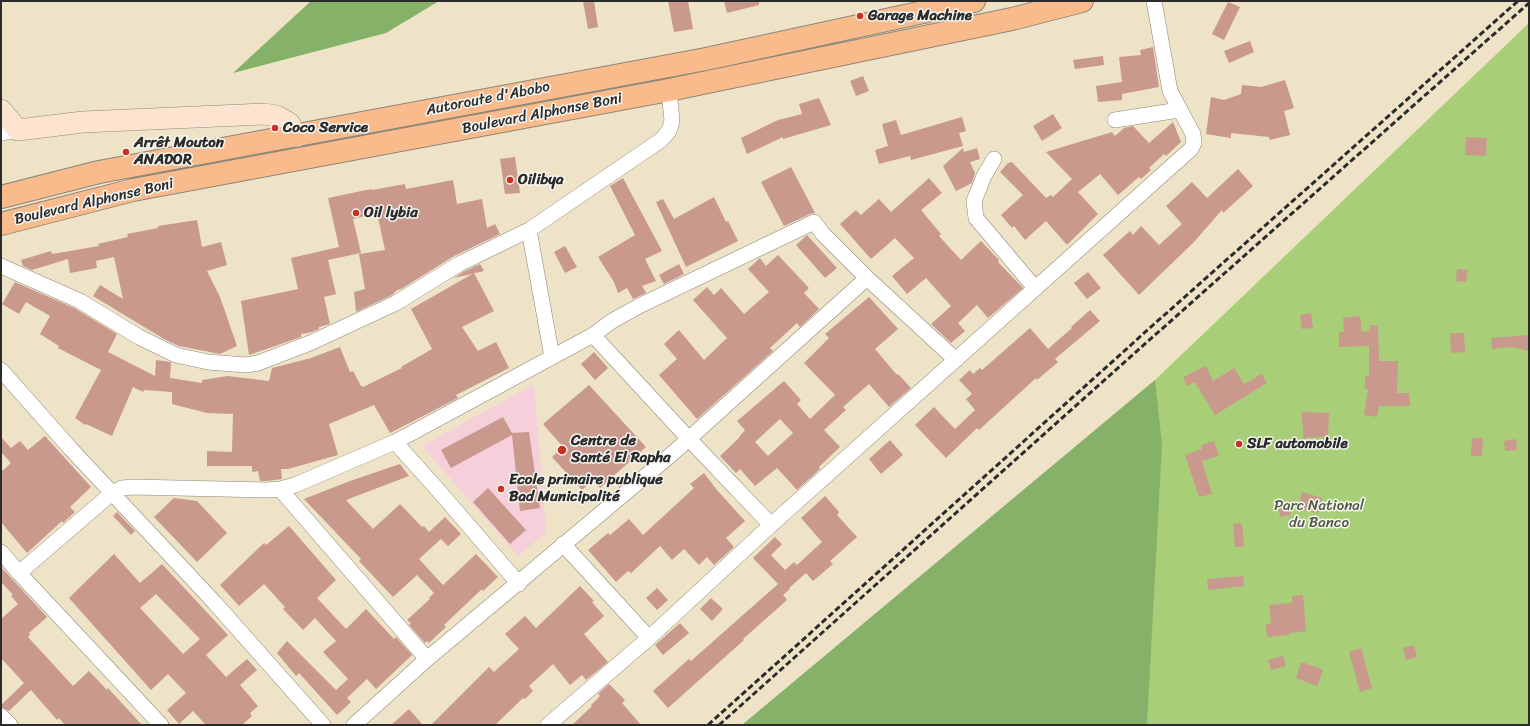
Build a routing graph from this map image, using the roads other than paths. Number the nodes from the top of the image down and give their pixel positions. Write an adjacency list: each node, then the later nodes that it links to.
1 (974, 1): 9 (main road, Autoroute d'Abobo)
2 (1082, 1): 4 (main road, Boulevard Alphonse Boni)
3 (1154, 1): 6 (street)
4 (669, 90): 12 (main road, Boulevard Alphonse Boni); 13 (street)
5 (1, 110): 8 (main road)
6 (1179, 110): 7 (street); 16 (street)
7 (1115, 120)
8 (9, 131): 9 (main road)
9 (297, 136): 11 (main road, Autoroute d'Abobo)
10 (994, 159): 16 (street)
11 (1, 197)
12 (1, 224)
13 (530, 230): 14 (street); 18 (street)
14 (1, 266)
15 (867, 278): 17 (street); 19 (street); 21 (street)
16 (1035, 288): 19 (street)
17 (592, 335): 18 (street); 21 (street)
18 (552, 357): 22 (street)
19 (956, 360): 25 (street)
20 (1, 370): 24 (street)
21 (688, 438): 25 (street); 26 (street)
22 (395, 442): 23 (street); 29 (street)
23 (280, 489): 24 (street); 31 (street)
24 (112, 493): 28 (street); 35 (street)
25 (771, 525): 30 (street)
26 (563, 544): 29 (street); 30 (street)
27 (1, 552): 28 (street)
28 (19, 573): 34 (street)
29 (518, 584): 31 (street)
30 (649, 638): 37 (street)
31 (427, 659): 36 (street)
32 (1, 716): 33 (street)
33 (10, 725)
34 (161, 725)
35 (323, 725)
36 (354, 725)
37 (548, 725)

